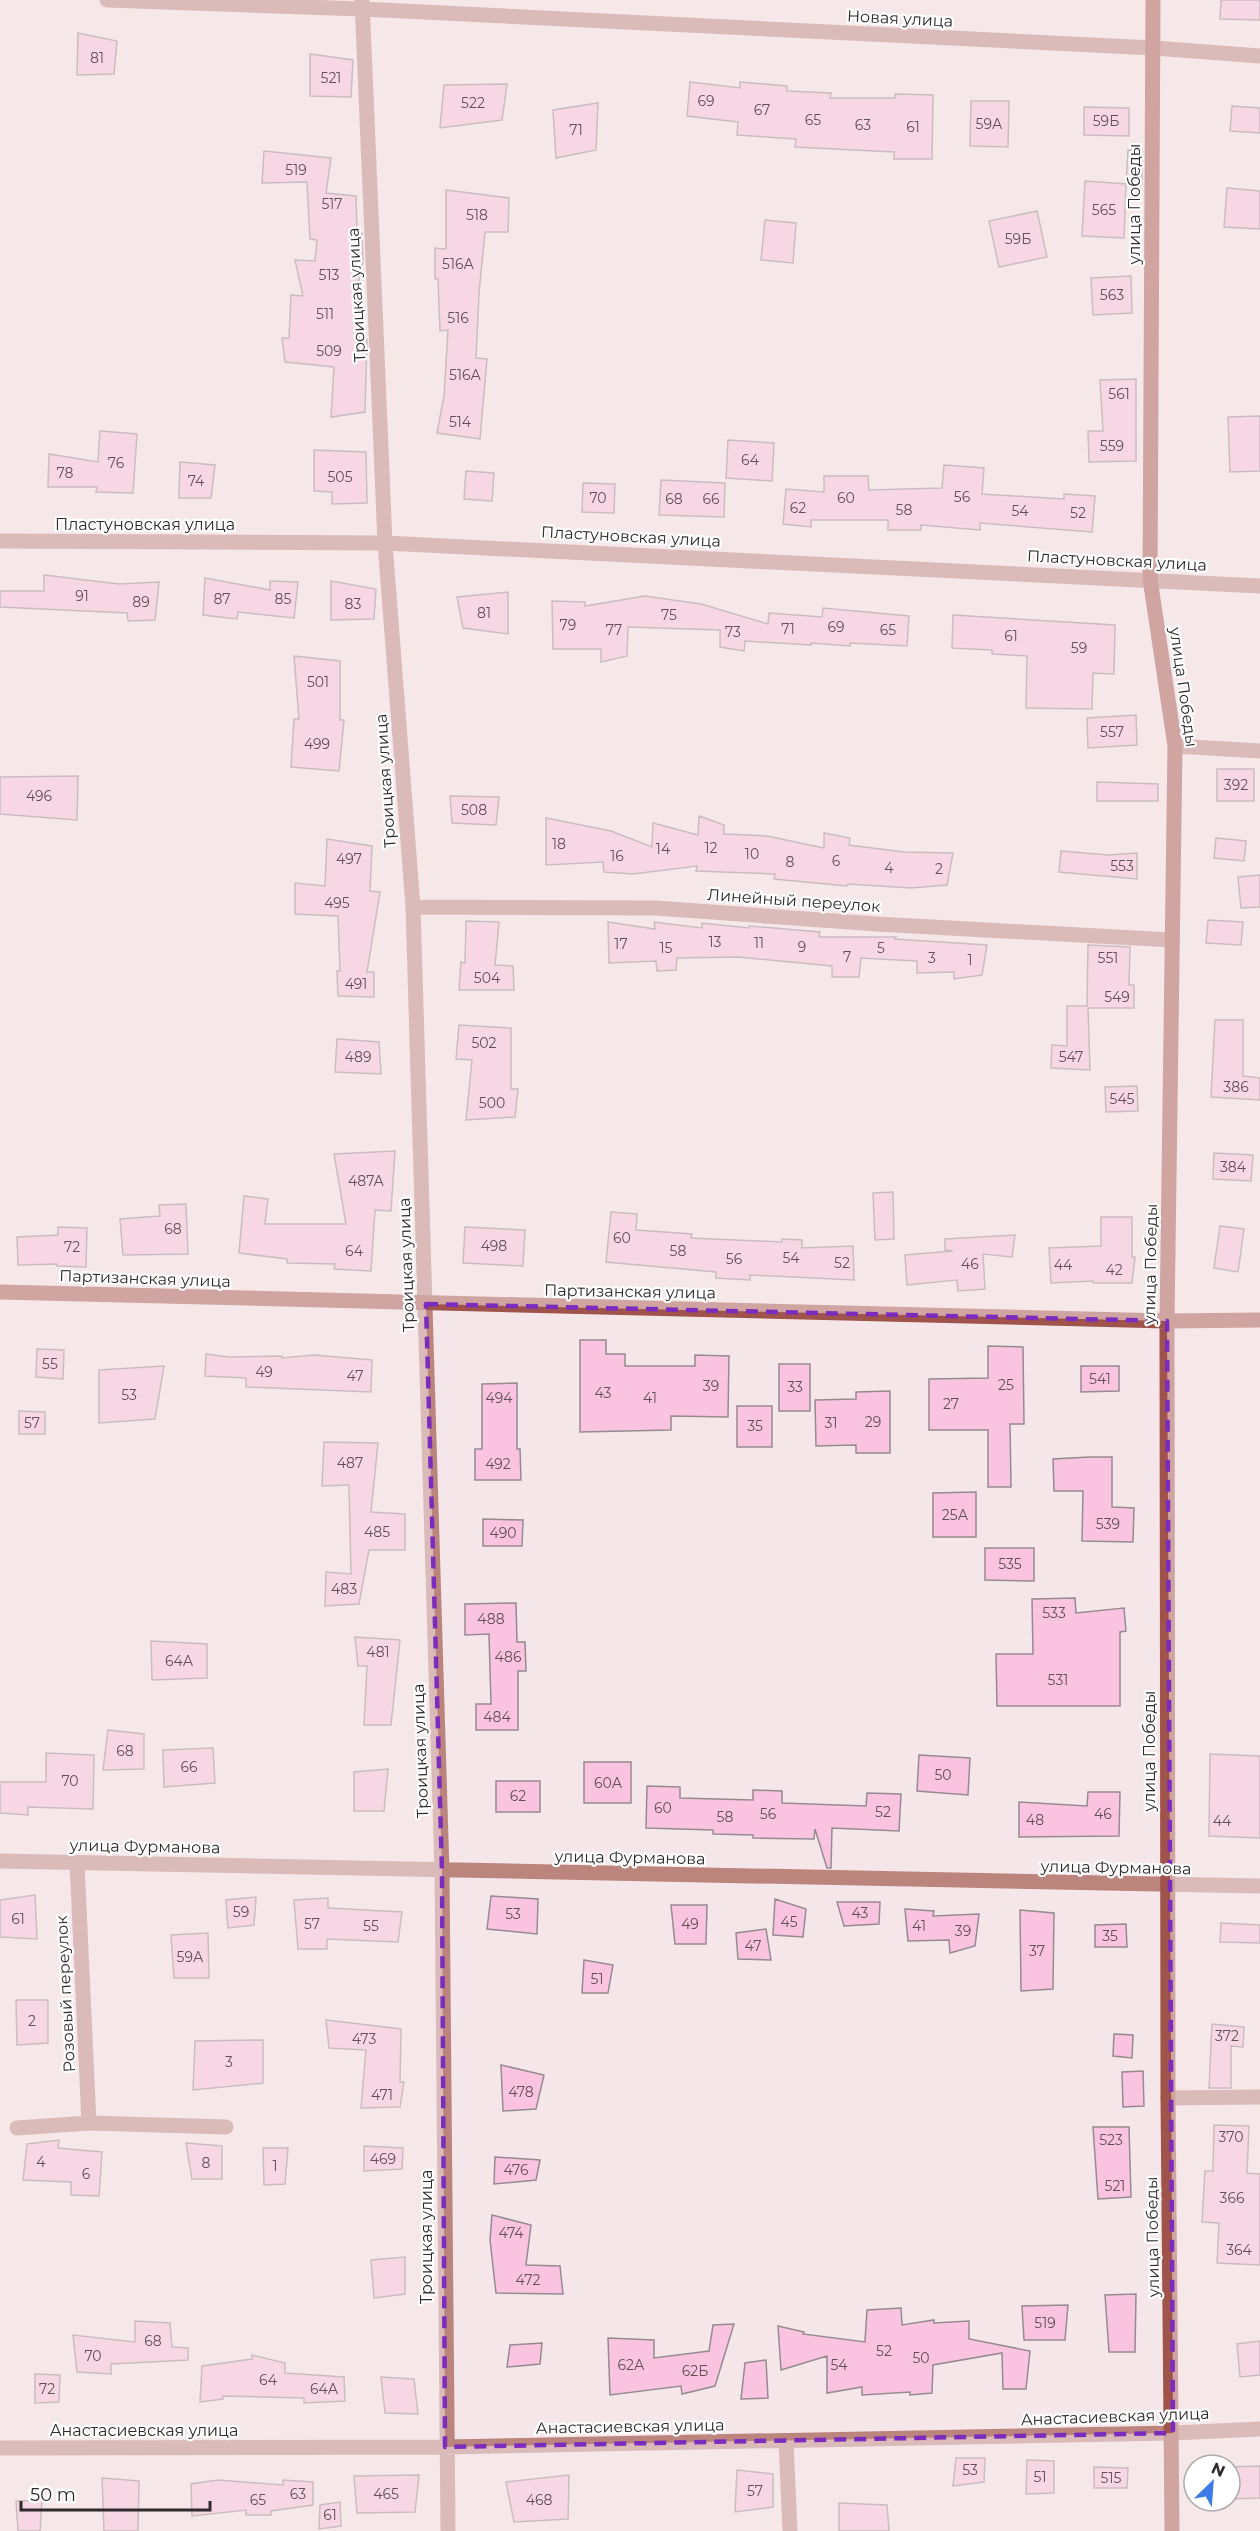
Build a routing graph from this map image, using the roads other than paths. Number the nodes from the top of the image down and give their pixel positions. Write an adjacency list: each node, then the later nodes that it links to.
1 (107, 0): 3 (street, Новая улица)
2 (1153, 0): 4 (street, улица Победы)
3 (362, 5): 4 (street, Новая улица); 7 (street, Троицкая улица)
4 (1154, 48): 5 (street, Новая улица); 8 (street, улица Победы)
5 (1260, 56)
6 (0, 541): 7 (street, Пластуновская улица)
7 (385, 543): 8 (street, Пластуновская улица); 12 (street, Троицкая улица)
8 (1150, 579): 9 (street, Пластуновская улица); 10 (street, улица Победы)
9 (1260, 586)
10 (1175, 746): 11 (street); 13 (street, улица Победы)
11 (1260, 751)
12 (413, 907): 13 (street, Линейный переулок); 15 (street, Троицкая улица)
13 (1172, 940): 17 (street, улица Победы)
14 (0, 1292): 15 (street, Партизанская улица)
15 (426, 1304): 17 (street, Партизанская улица); 20 (street, Троицкая улица)
16 (1260, 1320): 17 (street, Партизанская улица)
17 (1167, 1321): 21 (street, улица Победы)
18 (0, 1861): 19 (street, улица Фурманова)
19 (77, 1863): 20 (street, улица Фурманова); 25 (street, Розовый переулок)
20 (442, 1872): 21 (street, улица Фурманова); 31 (street, Троицкая улица)
21 (1167, 1886): 22 (street, улица Фурманова); 24 (street, улица Победы)
22 (1260, 1886)
23 (1260, 2097): 24 (street)
24 (1168, 2098): 29 (street, улица Победы)
25 (89, 2123): 26 (street); 27 (street)
26 (226, 2127)
27 (17, 2128)
28 (1260, 2429): 29 (street, Анастасиевская улица)
29 (1173, 2433): 30 (street, Анастасиевская улица); 35 (street, улица Победы)
30 (786, 2441): 31 (street, Анастасиевская улица); 34 (street)
31 (445, 2447): 32 (street, Анастасиевская улица); 33 (street, Троицкая улица)
32 (0, 2448)
33 (448, 2531)
34 (790, 2531)
35 (1172, 2531)

